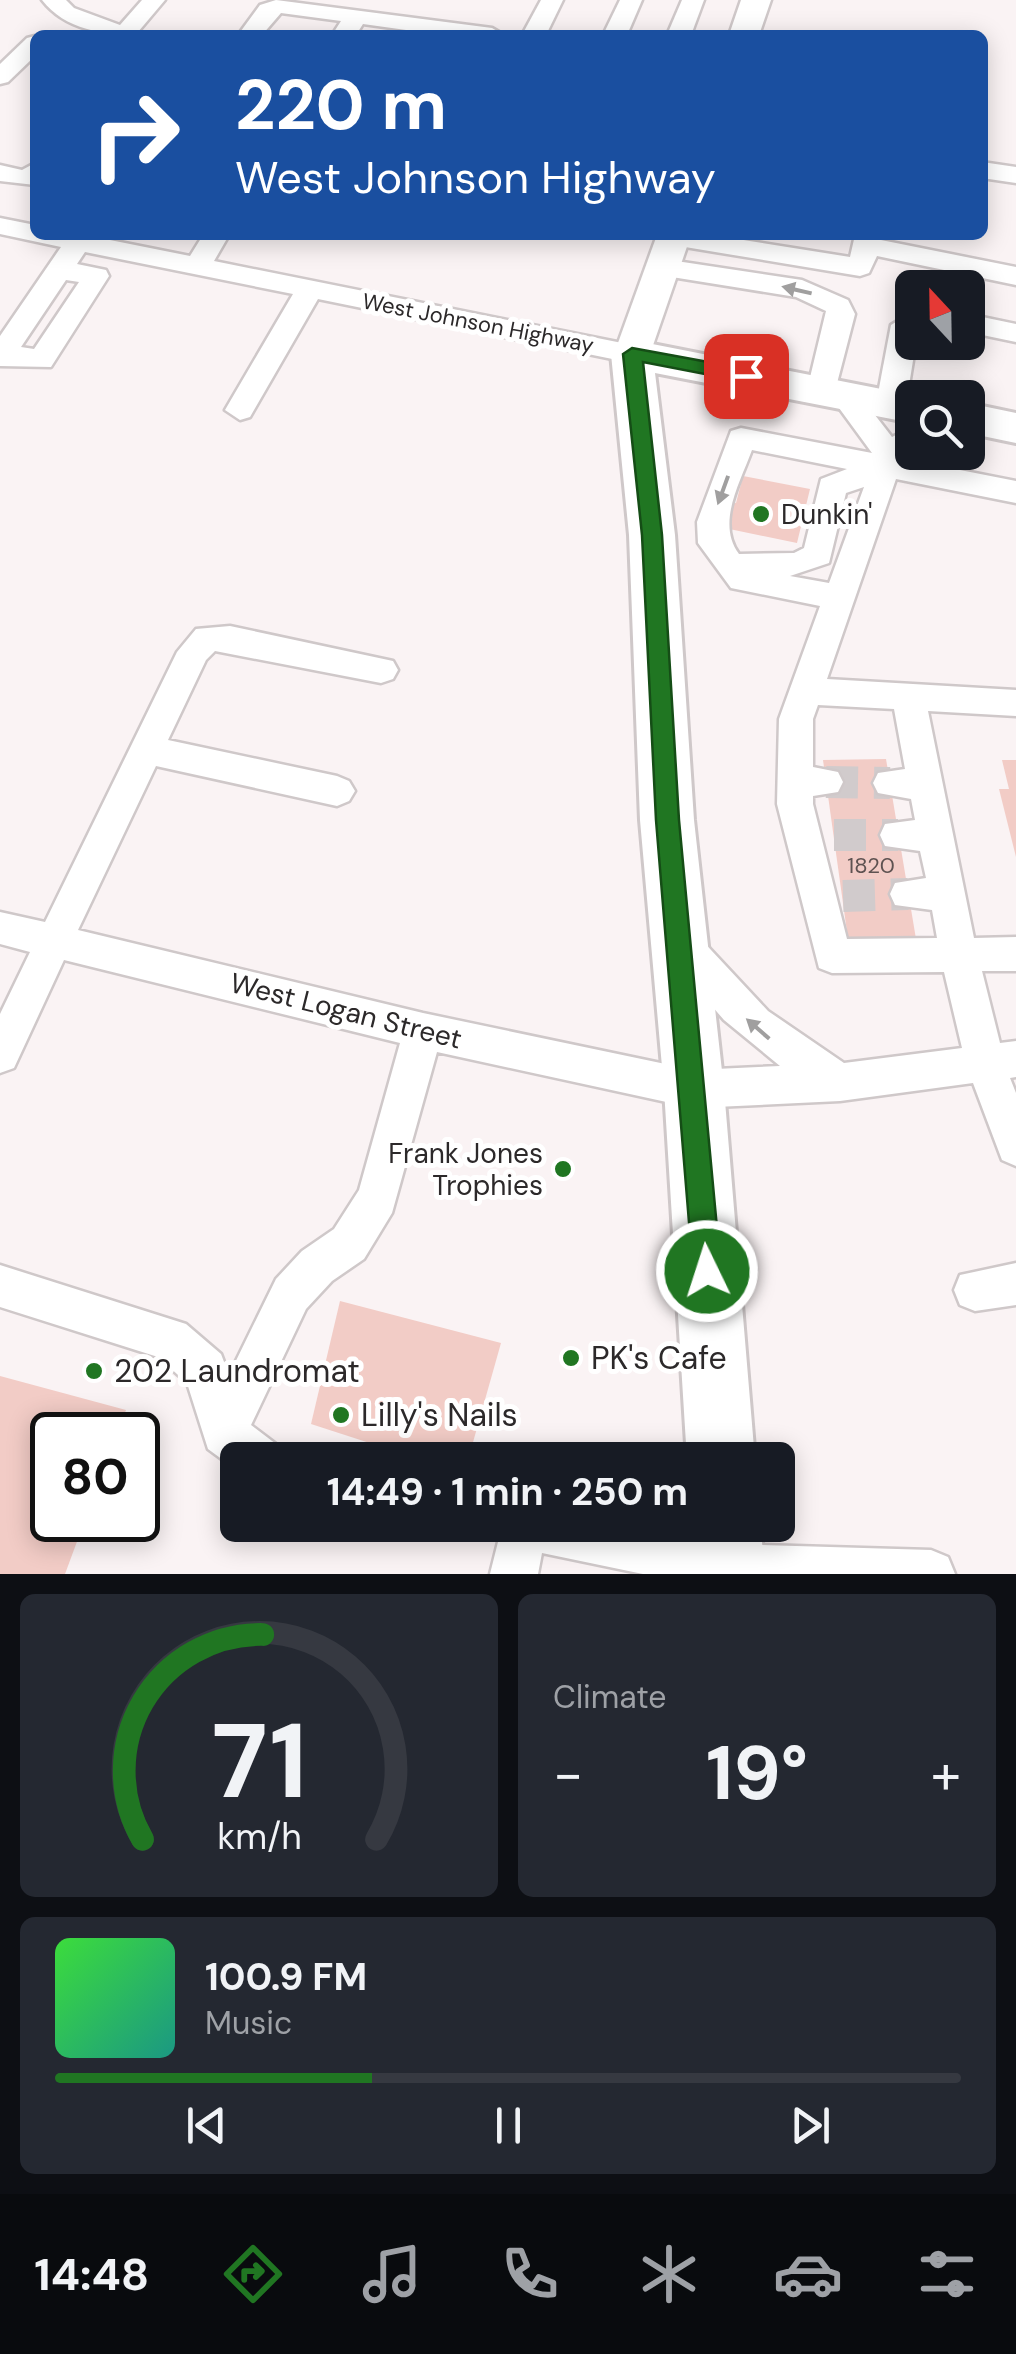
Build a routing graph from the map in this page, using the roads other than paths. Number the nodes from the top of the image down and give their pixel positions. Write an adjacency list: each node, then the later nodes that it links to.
1 (154, 0): 10 (street)
2 (552, 0): 13 (street)
3 (631, 0): 14 (street)
4 (693, 0): 15 (street)
5 (756, 0): 16 (main road)
6 (60, 6): 8 (street); 9 (street)
7 (350, 26): 11 (street); 12 (street)
8 (47, 30)
9 (117, 30)
10 (129, 30)
11 (254, 30)
12 (413, 30)
13 (537, 30)
14 (617, 30)
15 (681, 30)
16 (746, 30)
17 (30, 48): 18 (street)
18 (0, 78)
19 (988, 171): 21 (street)
20 (0, 173): 22 (street)
21 (1016, 175)
22 (30, 176)
23 (0, 226): 24 (street)
24 (30, 232)
25 (68, 240): 28 (street, West Johnson Highway)
26 (213, 240): 30 (street)
27 (868, 240): 29 (street); 31 (street)
28 (78, 242): 30 (street, West Johnson Highway); 36 (street)
29 (670, 247): 35 (main road); 37 (street, one-way to 29)
30 (197, 266): 32 (street, West Johnson Highway)
31 (1016, 276)
32 (310, 289): 35 (street, West Johnson Highway); 38 (street)
33 (985, 327): 34 (street)
34 (1016, 334)
35 (632, 354): 37 (highway, West Johnson Highway); 63 (highway)
36 (1, 355)
37 (832, 392): 41 (highway, West Johnson Highway)
38 (240, 410)
39 (985, 422): 40 (highway)
40 (1016, 428)
41 (895, 431)
42 (895, 434): 47 (street, one-way to 47)
43 (895, 437): 47 (street)
44 (895, 445): 48 (street)
45 (972, 470): 46 (street)
46 (1016, 492)
47 (714, 544): 48 (street)
48 (840, 597): 50 (street)
49 (381, 670): 53 (street)
50 (806, 691): 51 (street); 65 (street)
51 (908, 696): 52 (street); 55 (street)
52 (1016, 703)
53 (148, 750): 56 (street); 62 (street)
54 (890, 784): 55 (street)
55 (926, 785): 58 (street)
56 (337, 791)
57 (898, 835): 58 (street)
58 (935, 836): 60 (street)
59 (908, 894): 60 (street)
60 (947, 894): 65 (street)
61 (0, 928): 62 (street, West Logan Street)
62 (56, 940): 66 (street, West Logan Street); 67 (street)
63 (681, 943): 69 (street, one-way to 63); 70 (highway)
64 (1016, 954): 65 (street)
65 (958, 955): 68 (street)
66 (423, 1031): 70 (street, West Logan Street); 73 (street)
67 (0, 1055)
68 (1001, 1062): 69 (street, West Logan Street); 71 (street)
69 (840, 1082): 70 (street, West Logan Street)
70 (694, 1089): 75 (highway)
71 (1016, 1146)
72 (0, 1286): 73 (street)
73 (224, 1434): 74 (street)
74 (235, 1442)
75 (720, 1442)
76 (519, 1542): 80 (street)
77 (570, 1542): 79 (street)
78 (728, 1556): 79 (street); 81 (street)
79 (625, 1560)
80 (514, 1574)
81 (932, 1574)

